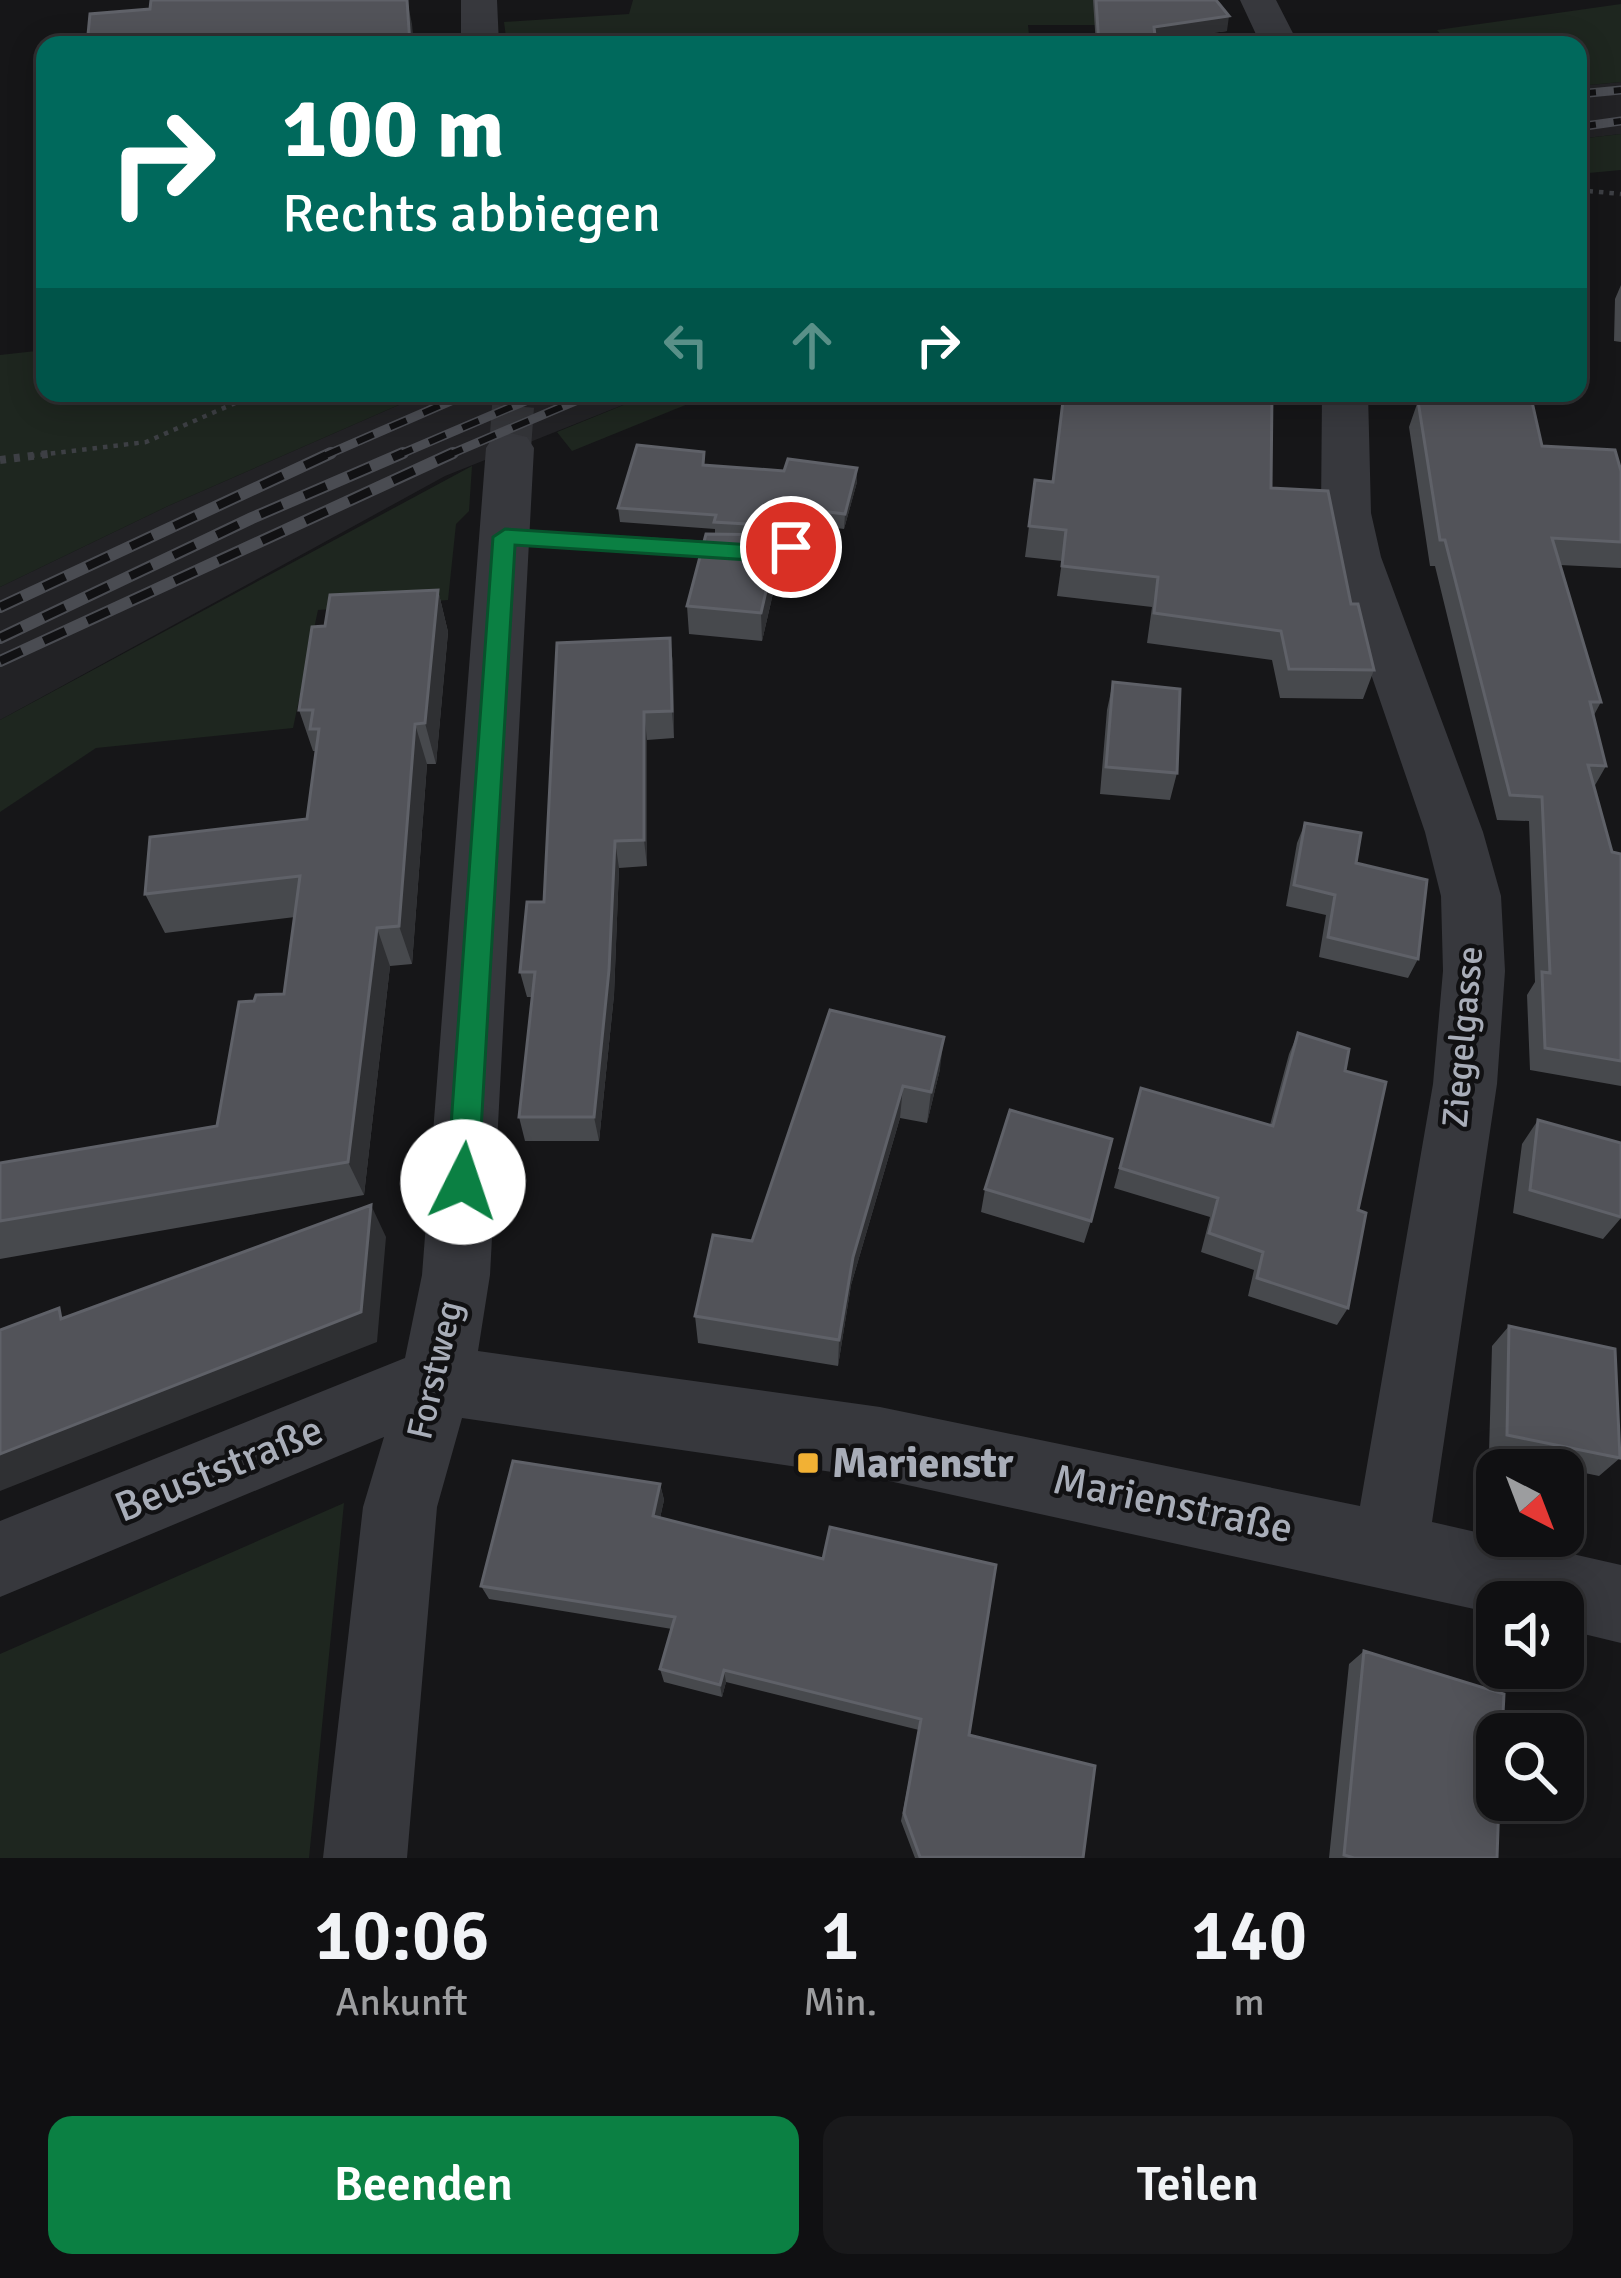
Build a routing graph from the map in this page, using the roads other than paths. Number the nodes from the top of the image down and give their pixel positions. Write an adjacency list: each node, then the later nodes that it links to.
1 (478, 0): 3 (street)
2 (1258, 0): 4 (street)
3 (480, 36)
4 (1276, 36)
5 (1345, 402): 10 (street, Ziegelgasse)
6 (510, 448): 8 (street, Forstweg)
7 (803, 533): 8 (lane)
8 (505, 537): 9 (street, Forstweg)
9 (437, 1380): 10 (street, Marienstraße); 11 (street, Beuststraße); 13 (street, Forstweg)
10 (1390, 1551): 12 (street, Marienstraße)
11 (0, 1559)
12 (1621, 1604)
13 (365, 1858)

